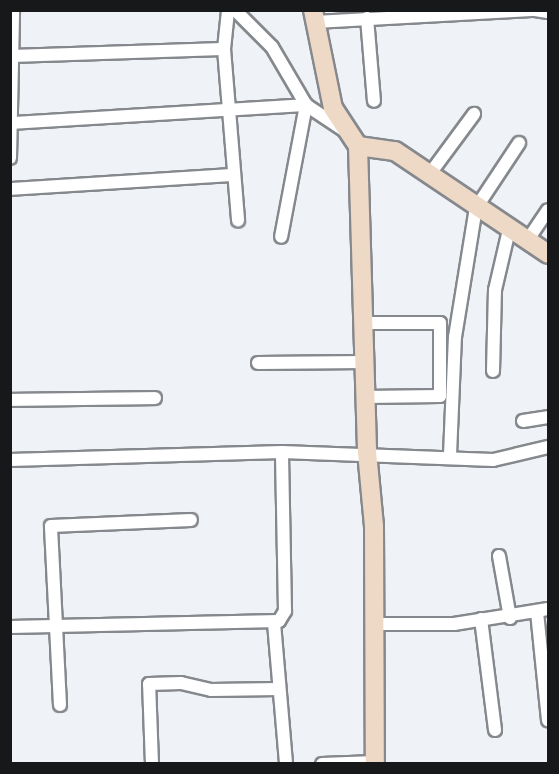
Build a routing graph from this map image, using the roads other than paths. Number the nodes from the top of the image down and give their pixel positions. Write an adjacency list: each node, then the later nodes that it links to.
1 (13, 10): 12 (street)
2 (228, 10): 11 (street)
3 (235, 10): 14 (street)
4 (534, 10): 5 (street); 7 (street)
5 (488, 11): 6 (street)
6 (440, 12): 8 (street)
7 (549, 12)
8 (388, 14): 10 (street)
9 (314, 16): 10 (street); 18 (street)
10 (367, 18): 13 (street)
11 (224, 49): 12 (street); 15 (street)
12 (11, 56): 17 (street)
13 (374, 101)
14 (306, 105): 15 (street); 18 (street); 28 (street)
15 (229, 109): 17 (street); 21 (street)
16 (474, 114): 22 (street)
17 (12, 123): 20 (street)
18 (355, 141): 22 (street); 31 (street)
19 (519, 143): 24 (street)
20 (10, 158)
21 (234, 175): 23 (street); 26 (street)
22 (429, 175): 24 (street)
23 (10, 189)
24 (476, 208): 27 (street); 43 (street)
25 (549, 210): 29 (street)
26 (238, 220)
27 (509, 230): 29 (street); 34 (street)
28 (280, 237)
29 (527, 241): 30 (street)
30 (549, 254)
31 (363, 323): 32 (street); 35 (street)
32 (364, 362): 33 (street); 35 (street)
33 (258, 363)
34 (493, 371)
35 (365, 397): 42 (street)
36 (154, 398): 37 (street)
37 (10, 400)
38 (549, 417): 39 (street)
39 (523, 421)
40 (549, 447): 43 (street)
41 (282, 452): 42 (street); 44 (street); 50 (street)
42 (367, 452): 43 (street); 51 (street)
43 (450, 455)
44 (10, 460)
45 (191, 520): 52 (street)
46 (499, 556): 48 (street)
47 (543, 610): 48 (street); 56 (street)
48 (510, 618): 49 (street)
49 (481, 619): 51 (street); 57 (street)
50 (274, 624): 52 (street); 54 (street)
51 (374, 624): 58 (street)
52 (55, 626): 53 (street); 55 (street)
53 (10, 627)
54 (279, 689): 59 (street); 60 (street)
55 (60, 705)
56 (549, 720)
57 (495, 730)
58 (375, 763): 61 (street)
59 (152, 764)
60 (286, 764)
61 (322, 764)

